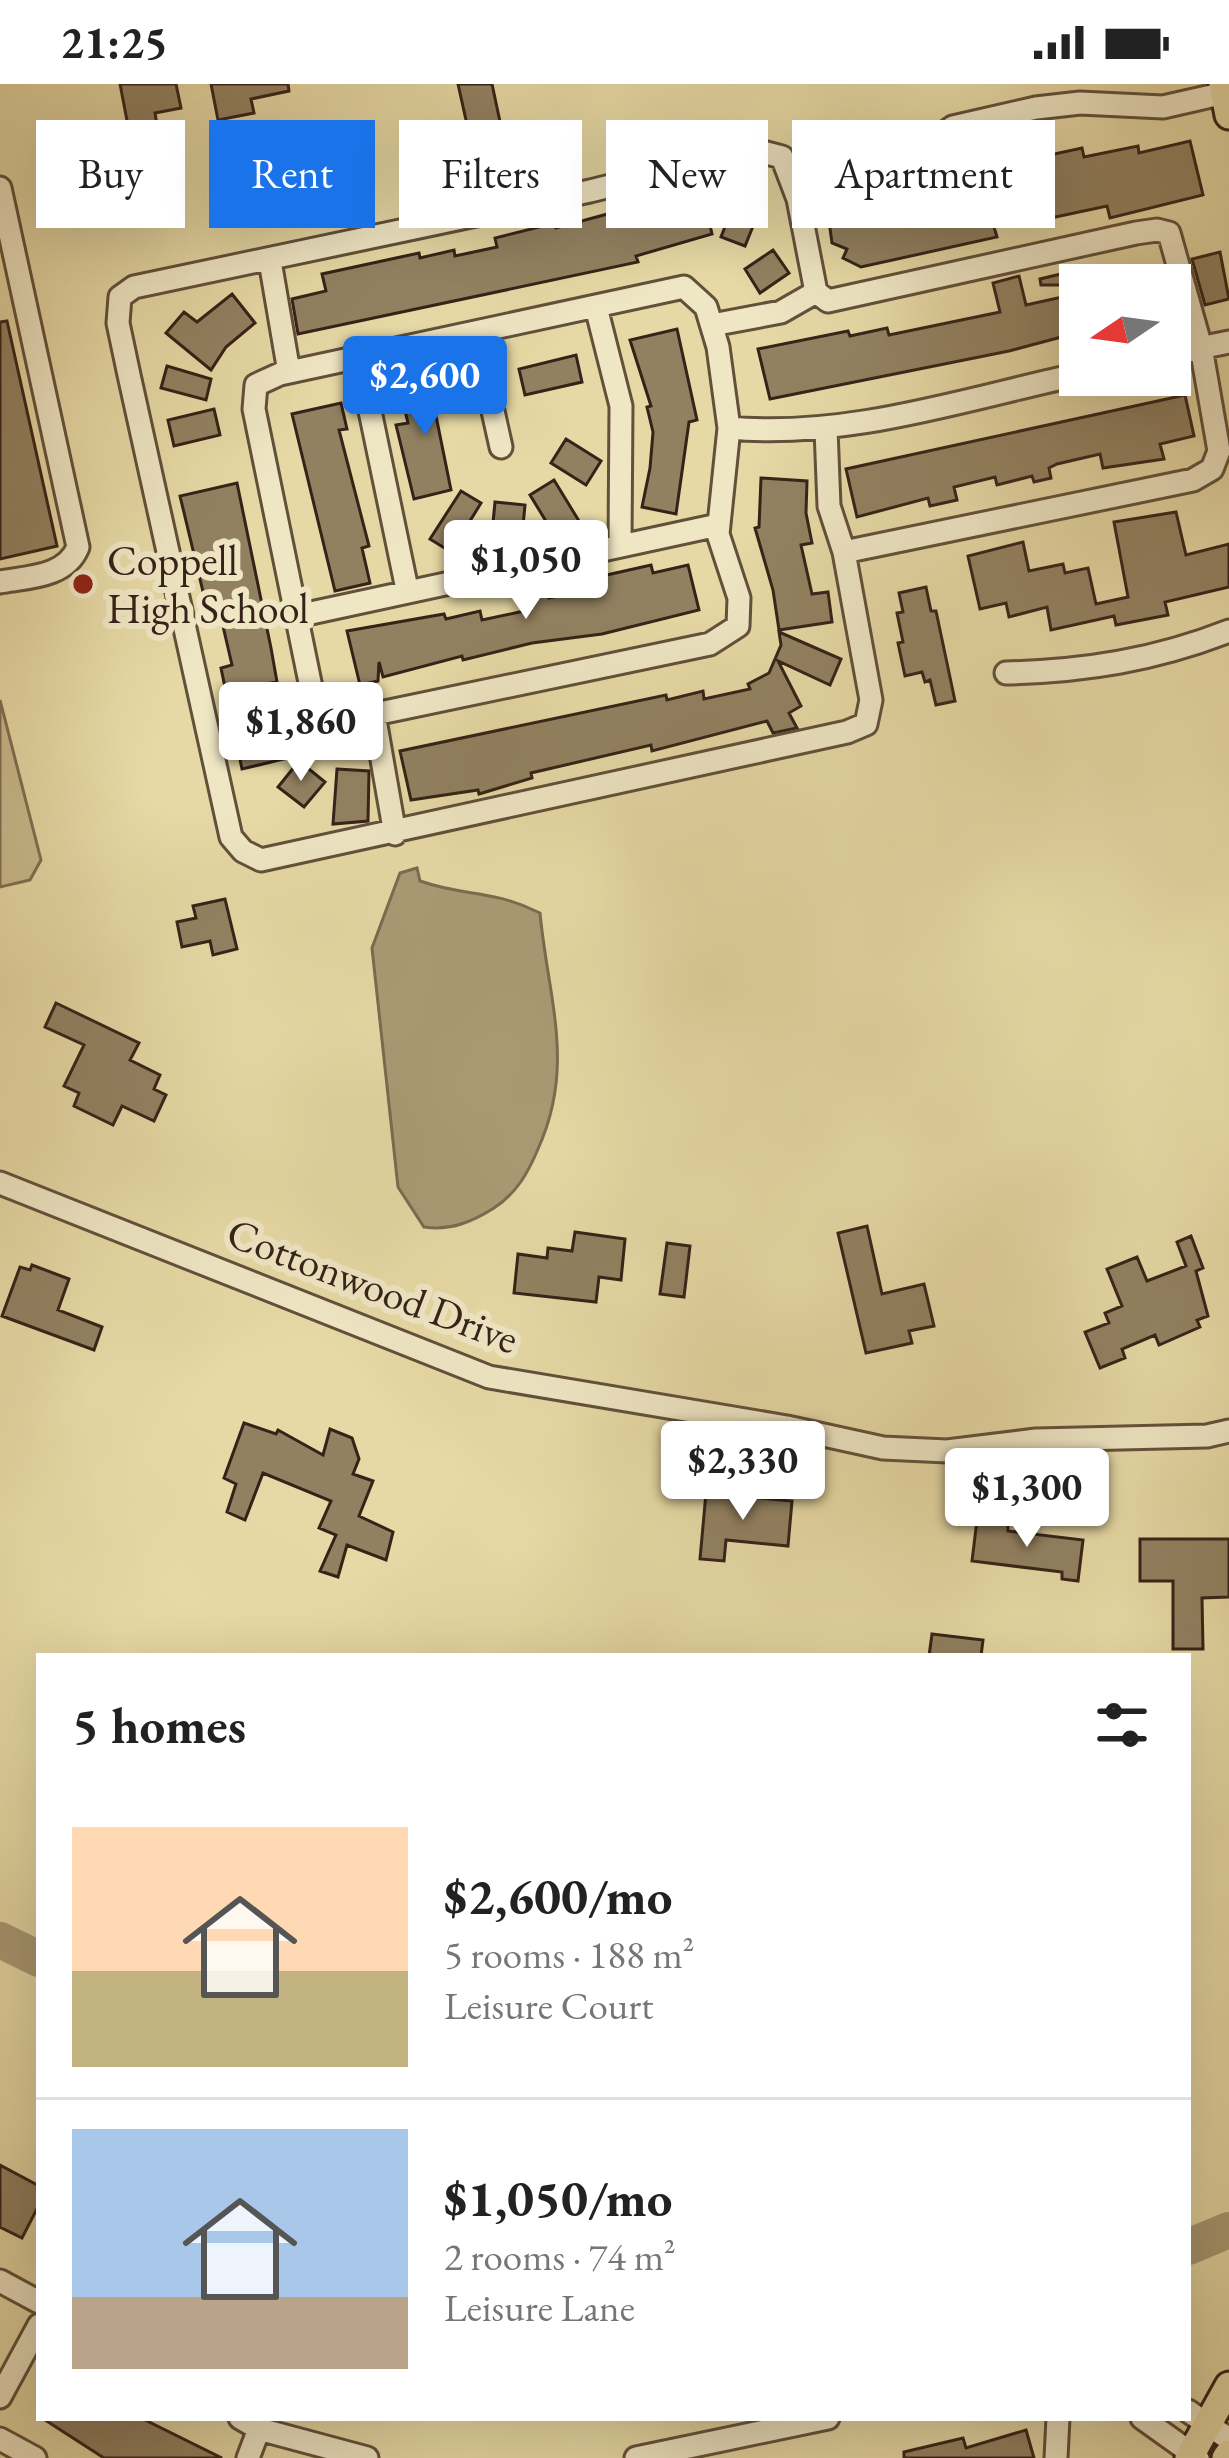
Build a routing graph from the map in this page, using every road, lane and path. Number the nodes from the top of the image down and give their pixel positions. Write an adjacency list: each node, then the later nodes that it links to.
1 (1226, 96): 2 (street)
2 (984, 120)
3 (0, 188): 21 (street)
4 (270, 261): 5 (street); 13 (street); 27 (street)
5 (816, 292): 7 (street); 10 (street)
6 (596, 307): 7 (street); 8 (street); 19 (street)
7 (712, 326): 15 (street)
8 (476, 335): 12 (street); 17 (street)
9 (1229, 341): 10 (street)
10 (1201, 347): 11 (street); 20 (street)
11 (1191, 349)
12 (359, 358): 13 (street); 22 (street)
13 (289, 372): 23 (street)
14 (1059, 379): 16 (street)
15 (729, 428): 16 (street); 18 (street)
16 (826, 429): 20 (street)
17 (501, 447)
18 (718, 525): 19 (street); 26 (street)
19 (620, 544): 22 (street)
20 (844, 552): 27 (street)
21 (0, 582)
22 (407, 590): 23 (street)
23 (298, 616): 26 (street)
24 (1229, 632): 25 (street)
25 (1006, 673)
26 (374, 714): 27 (street)
27 (394, 834)
28 (0, 1183): 29 (street, Cottonwood Drive)
29 (1229, 1431)
30 (0, 2281): 31 (street)
31 (36, 2300)
32 (36, 2330): 34 (street)
33 (1229, 2386): 39 (main road)
34 (0, 2396)
35 (814, 2421): 45 (street)
36 (1058, 2421): 46 (street)
37 (1146, 2421): 41 (street)
38 (250, 2424): 43 (street); 44 (street)
39 (1208, 2424): 41 (main road)
40 (0, 2439): 42 (street)
41 (1193, 2456)
42 (34, 2458)
43 (248, 2458)
44 (367, 2458)
45 (636, 2458)
46 (1056, 2458)

